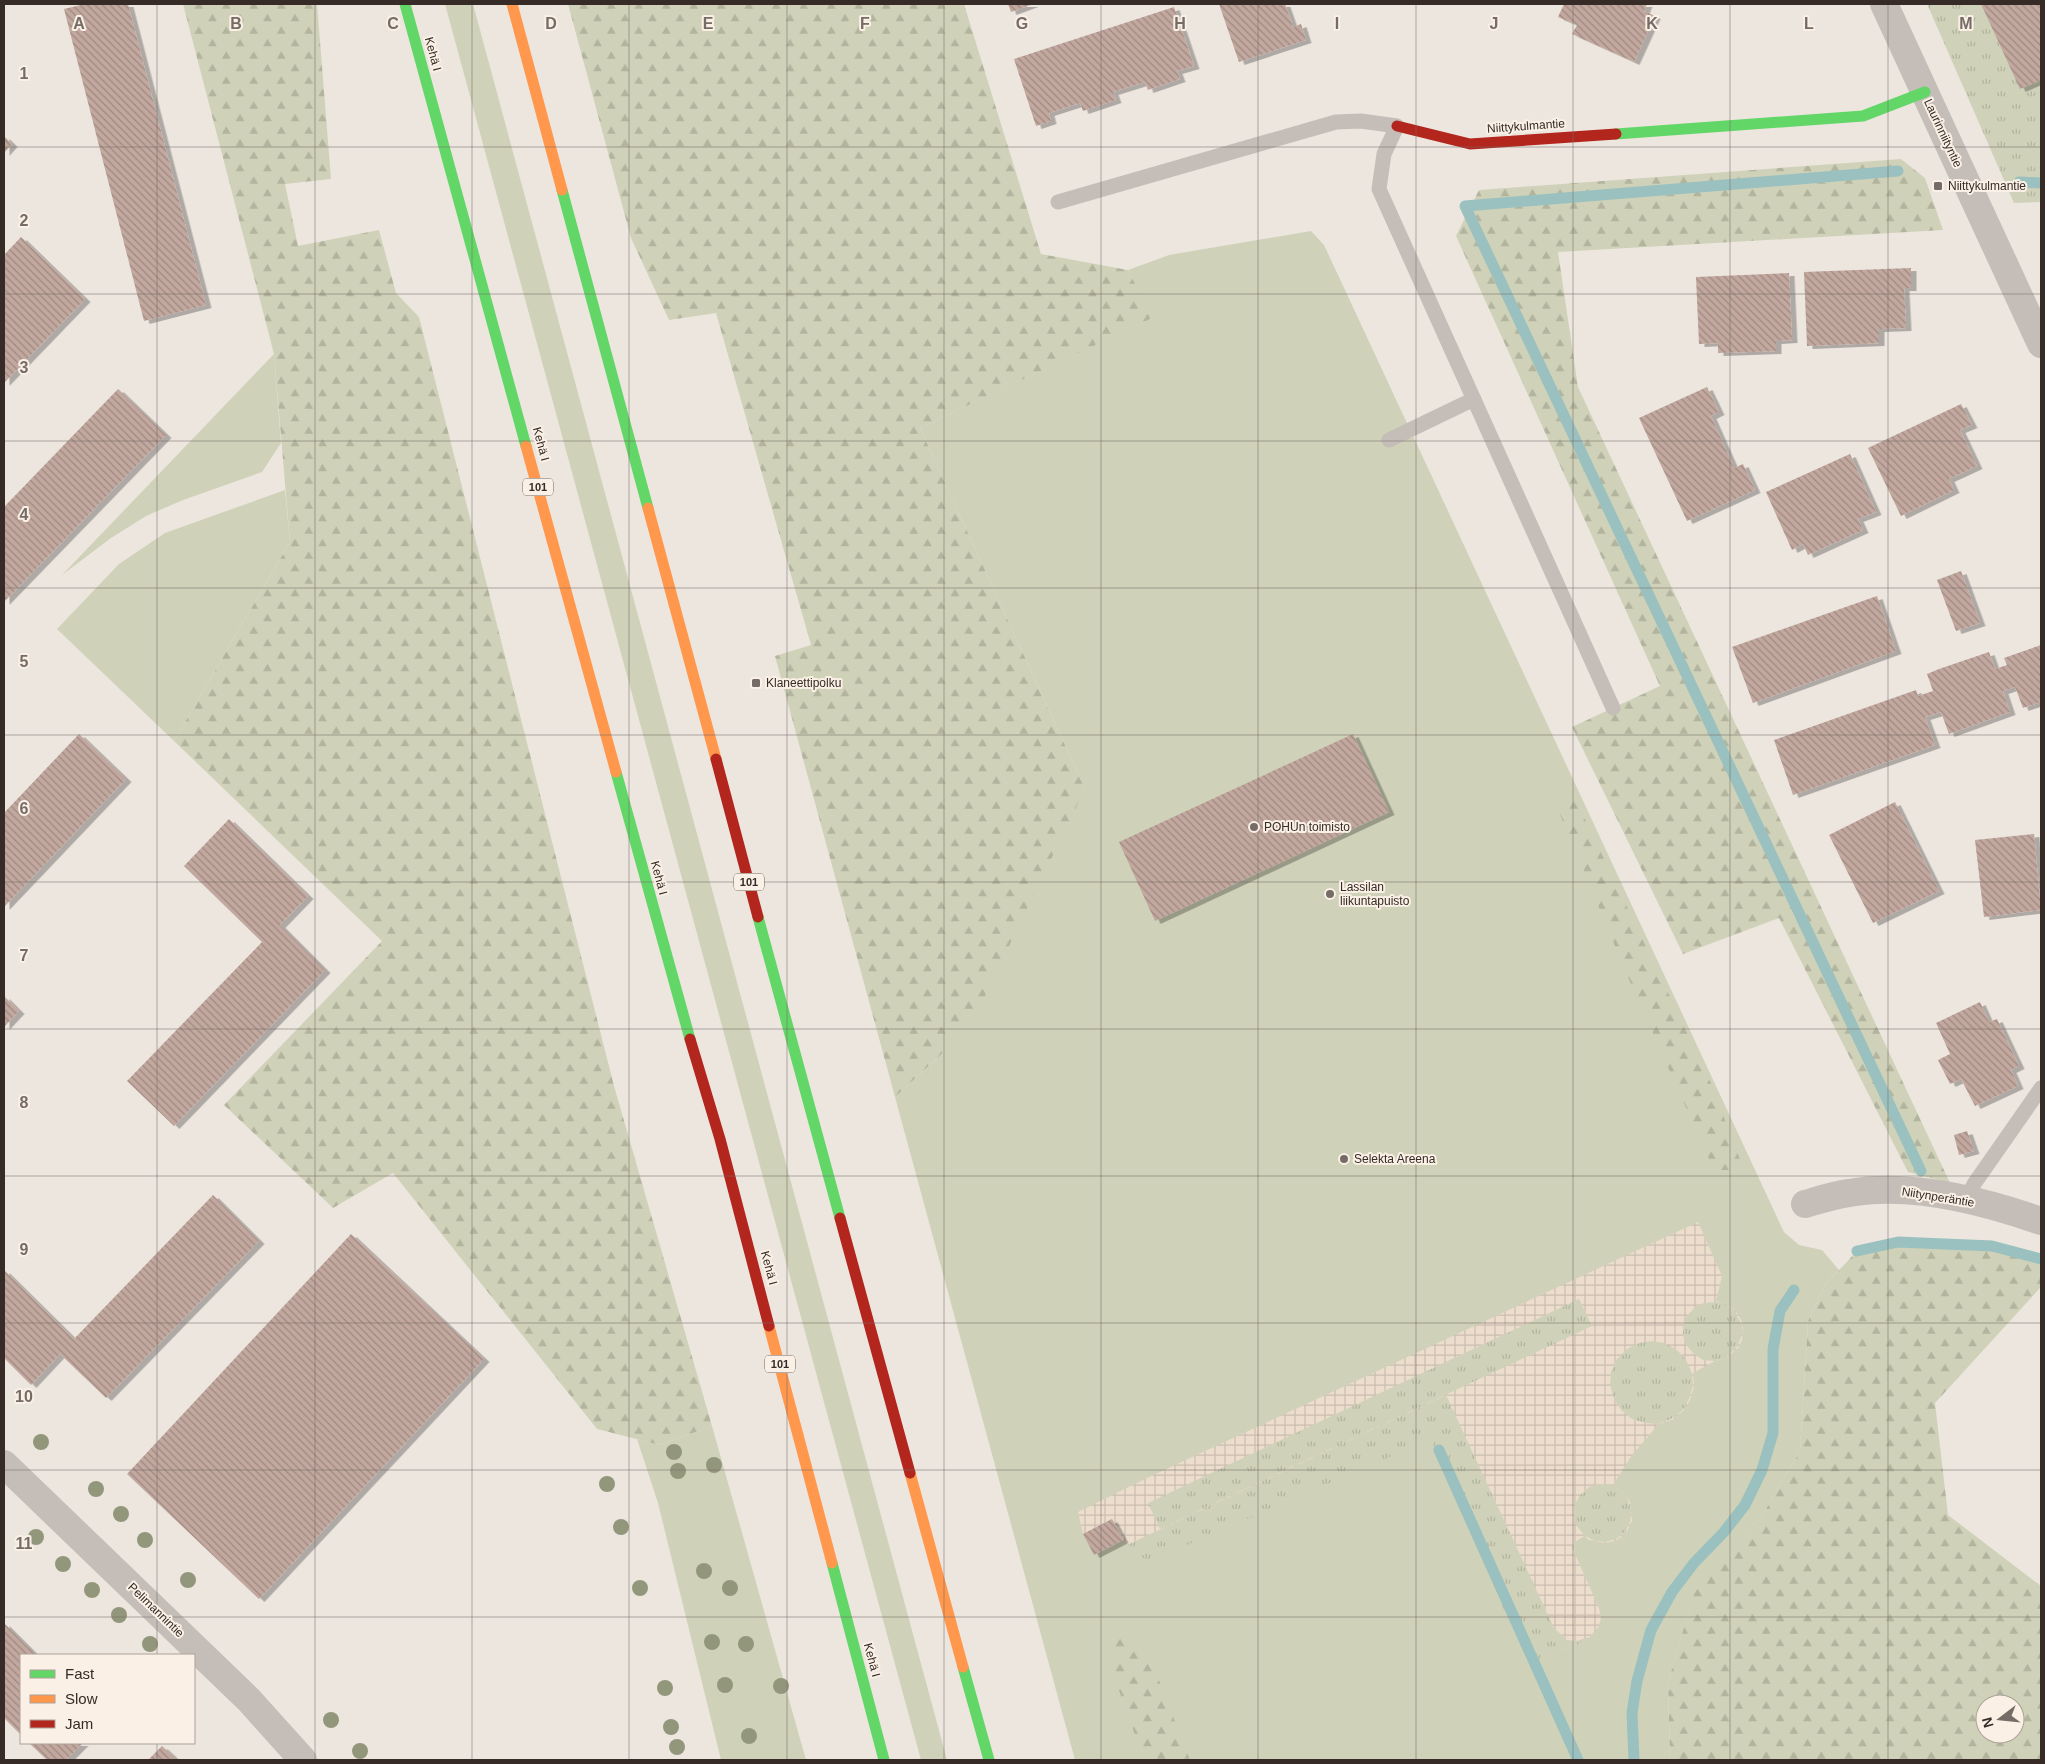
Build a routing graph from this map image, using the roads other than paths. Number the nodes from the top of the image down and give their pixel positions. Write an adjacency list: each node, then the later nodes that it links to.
1 (405, 4): 17 (main road, Kehä I / 101)
2 (512, 4): 18 (main road, 101)
3 (1884, 4): 4 (street, Laurinniityntie)
4 (1924, 92): 5 (main road, Niittykulmantie); 7 (street, Laurinniityntie)
5 (1397, 126): 6 (lane); 8 (lane)
6 (1058, 202)
7 (2041, 344)
8 (1474, 399): 9 (lane); 10 (lane)
9 (1389, 440)
10 (1613, 708)
11 (2041, 1088): 12 (lane)
12 (1966, 1200): 13 (street, Niitynperäntie); 14 (street, Niitynperäntie)
13 (1805, 1204)
14 (2041, 1221)
15 (4, 1464): 16 (street, Pelimannintie)
16 (303, 1760)
17 (884, 1760)
18 (989, 1760)

